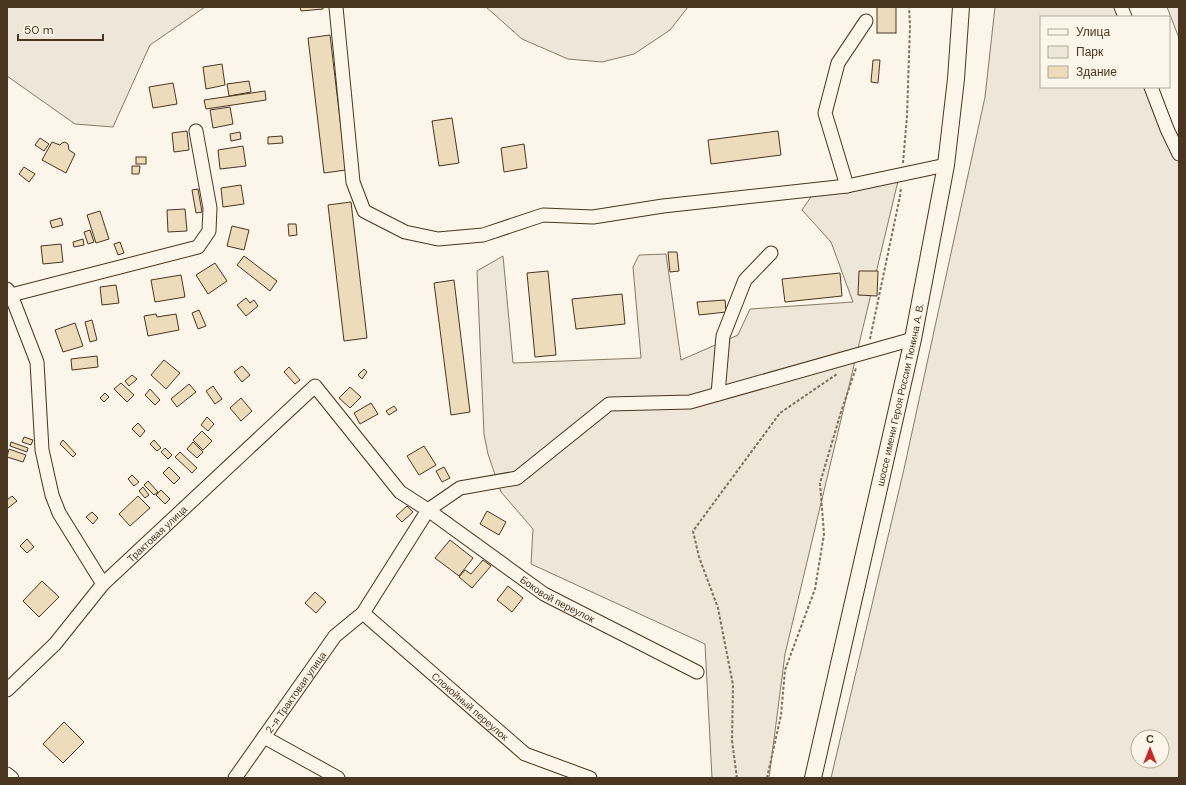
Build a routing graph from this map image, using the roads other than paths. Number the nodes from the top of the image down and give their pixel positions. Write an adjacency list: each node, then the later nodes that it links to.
1 (336, 7): 8 (street)
2 (961, 7): 7 (main road, шоссе имени Героя России Тюнина А. В.)
3 (866, 21): 8 (street)
4 (1151, 88): 6 (street)
5 (196, 131): 10 (street)
6 (1179, 154)
7 (946, 165): 8 (street); 11 (main road, шоссе имени Героя России Тюнина А. В.)
8 (847, 186)
9 (771, 253): 13 (street)
10 (9, 292): 15 (street)
11 (913, 339): 13 (street); 25 (main road, шоссе имени Героя России Тюнина А. В.)
12 (315, 386): 14 (street, Боковой переулок); 15 (street, Трактовая улица)
13 (718, 394): 14 (street)
14 (428, 510): 16 (street, 2-я Трактовая улица); 17 (street, Боковой переулок)
15 (103, 584): 18 (street, Трактовая улица)
16 (363, 613): 19 (street, 2-я Трактовая улица); 24 (street, Спокойный переулок)
17 (697, 672)
18 (7, 690)
19 (264, 737): 22 (street, 2-я Трактовая улица); 23 (street)
20 (7, 774): 21 (street)
21 (12, 778)
22 (235, 778)
23 (338, 778)
24 (590, 778)
25 (813, 778)

